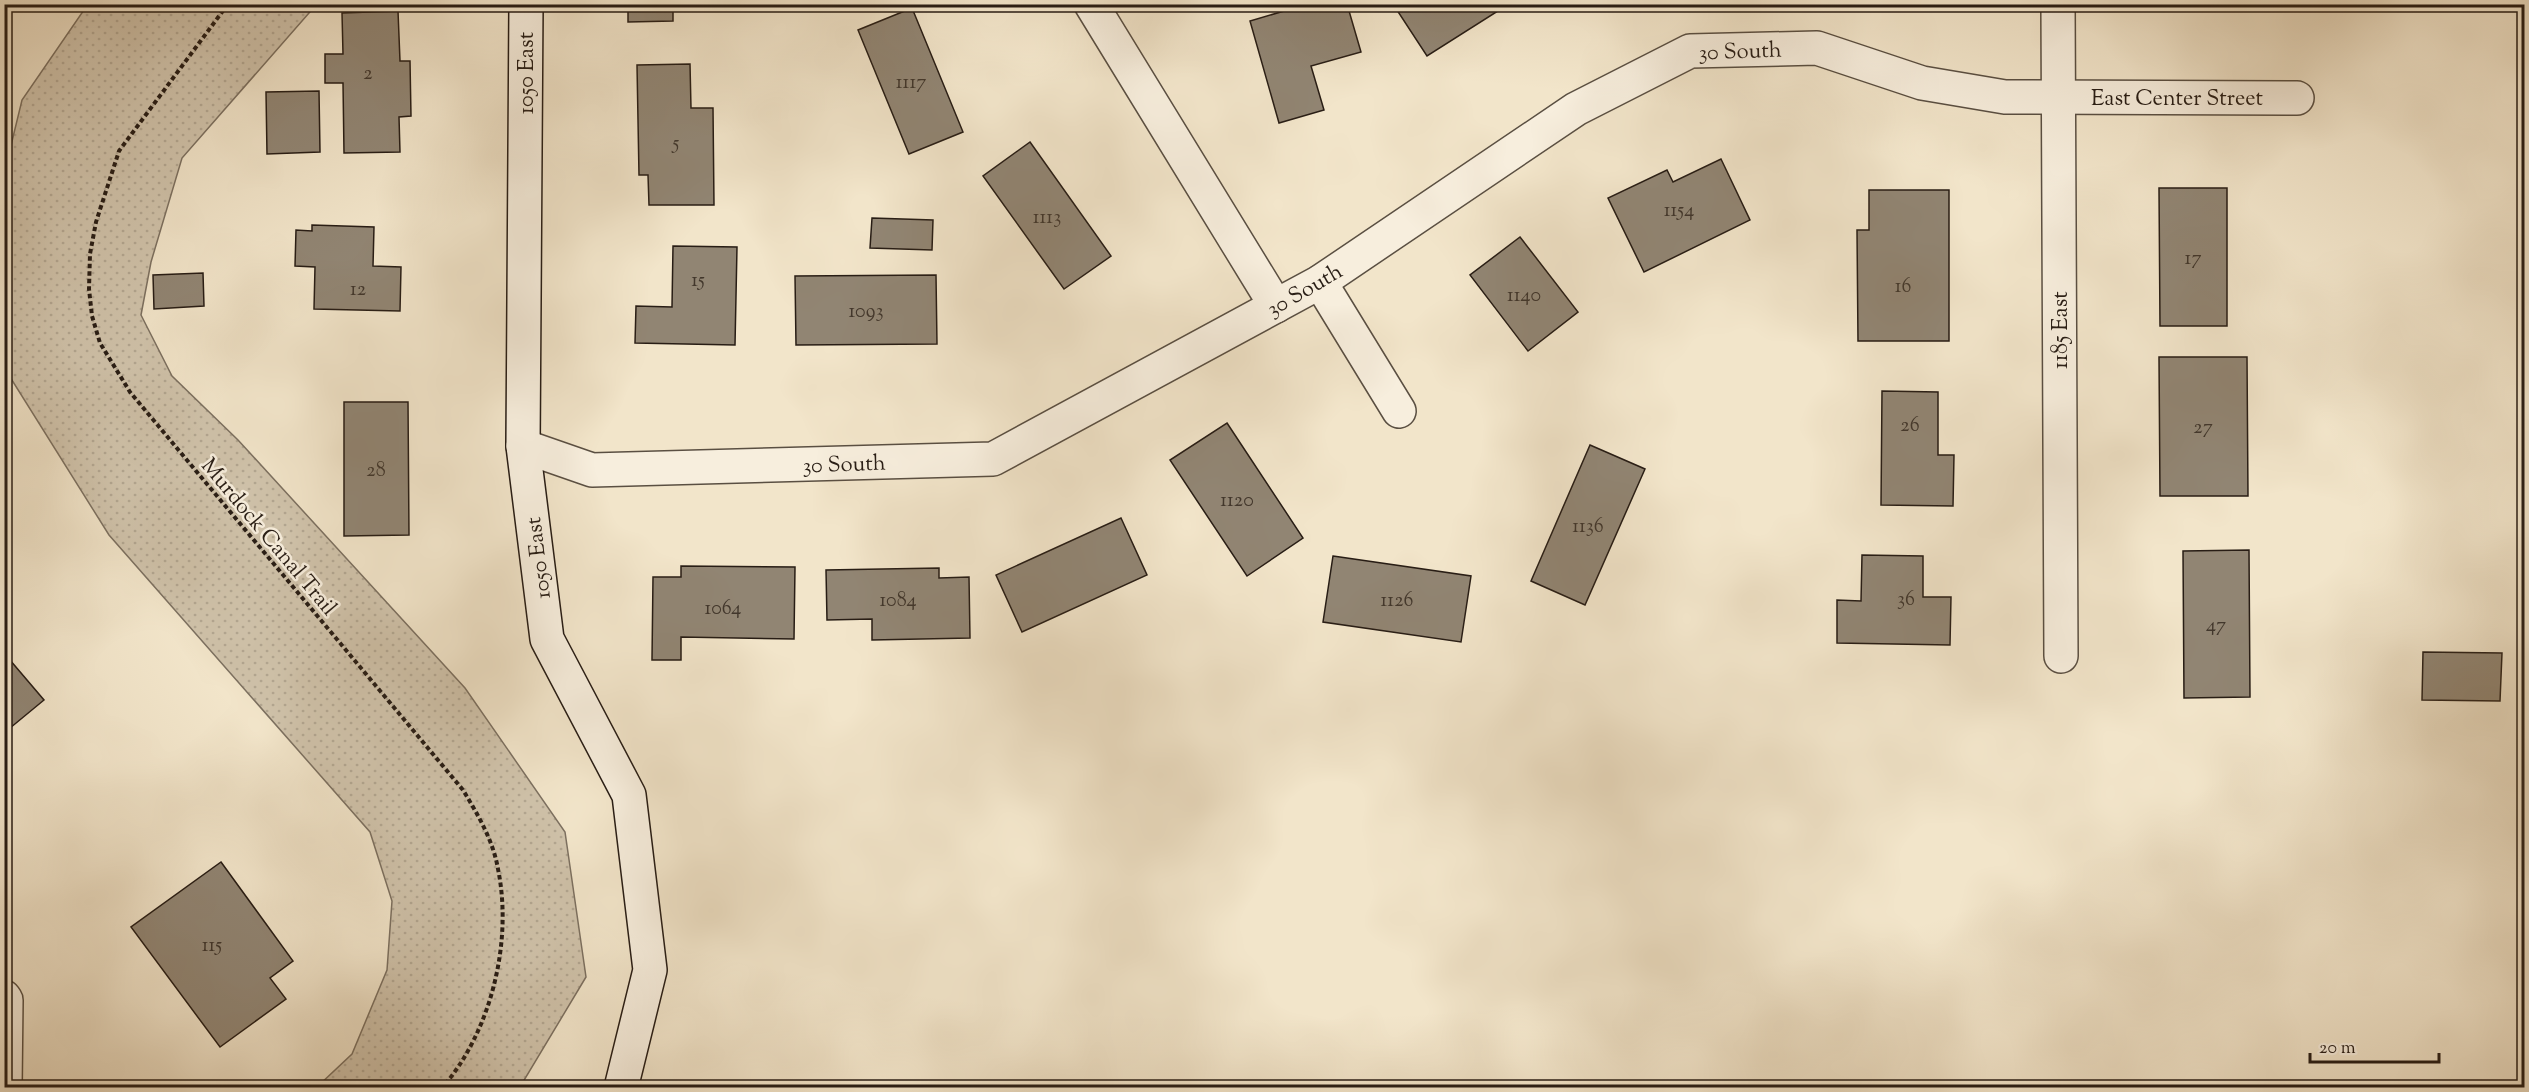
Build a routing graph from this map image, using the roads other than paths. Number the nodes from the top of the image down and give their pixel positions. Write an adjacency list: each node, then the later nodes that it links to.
1 (526, 4): 9 (street, 1050 East)
2 (1091, 4): 7 (street)
3 (2058, 4): 4 (street, 1185 East)
4 (2058, 97): 5 (street, East Center Street); 6 (street, 30 South); 10 (street, 1185 East)
5 (2297, 98)
6 (1320, 282): 7 (street, 30 South); 8 (street)
7 (1276, 306): 9 (street, 30 South)
8 (1399, 411)
9 (523, 446): 13 (street, 1050 East)
10 (2061, 656)
11 (4, 997): 12 (street)
12 (5, 1088)
13 (621, 1088)

